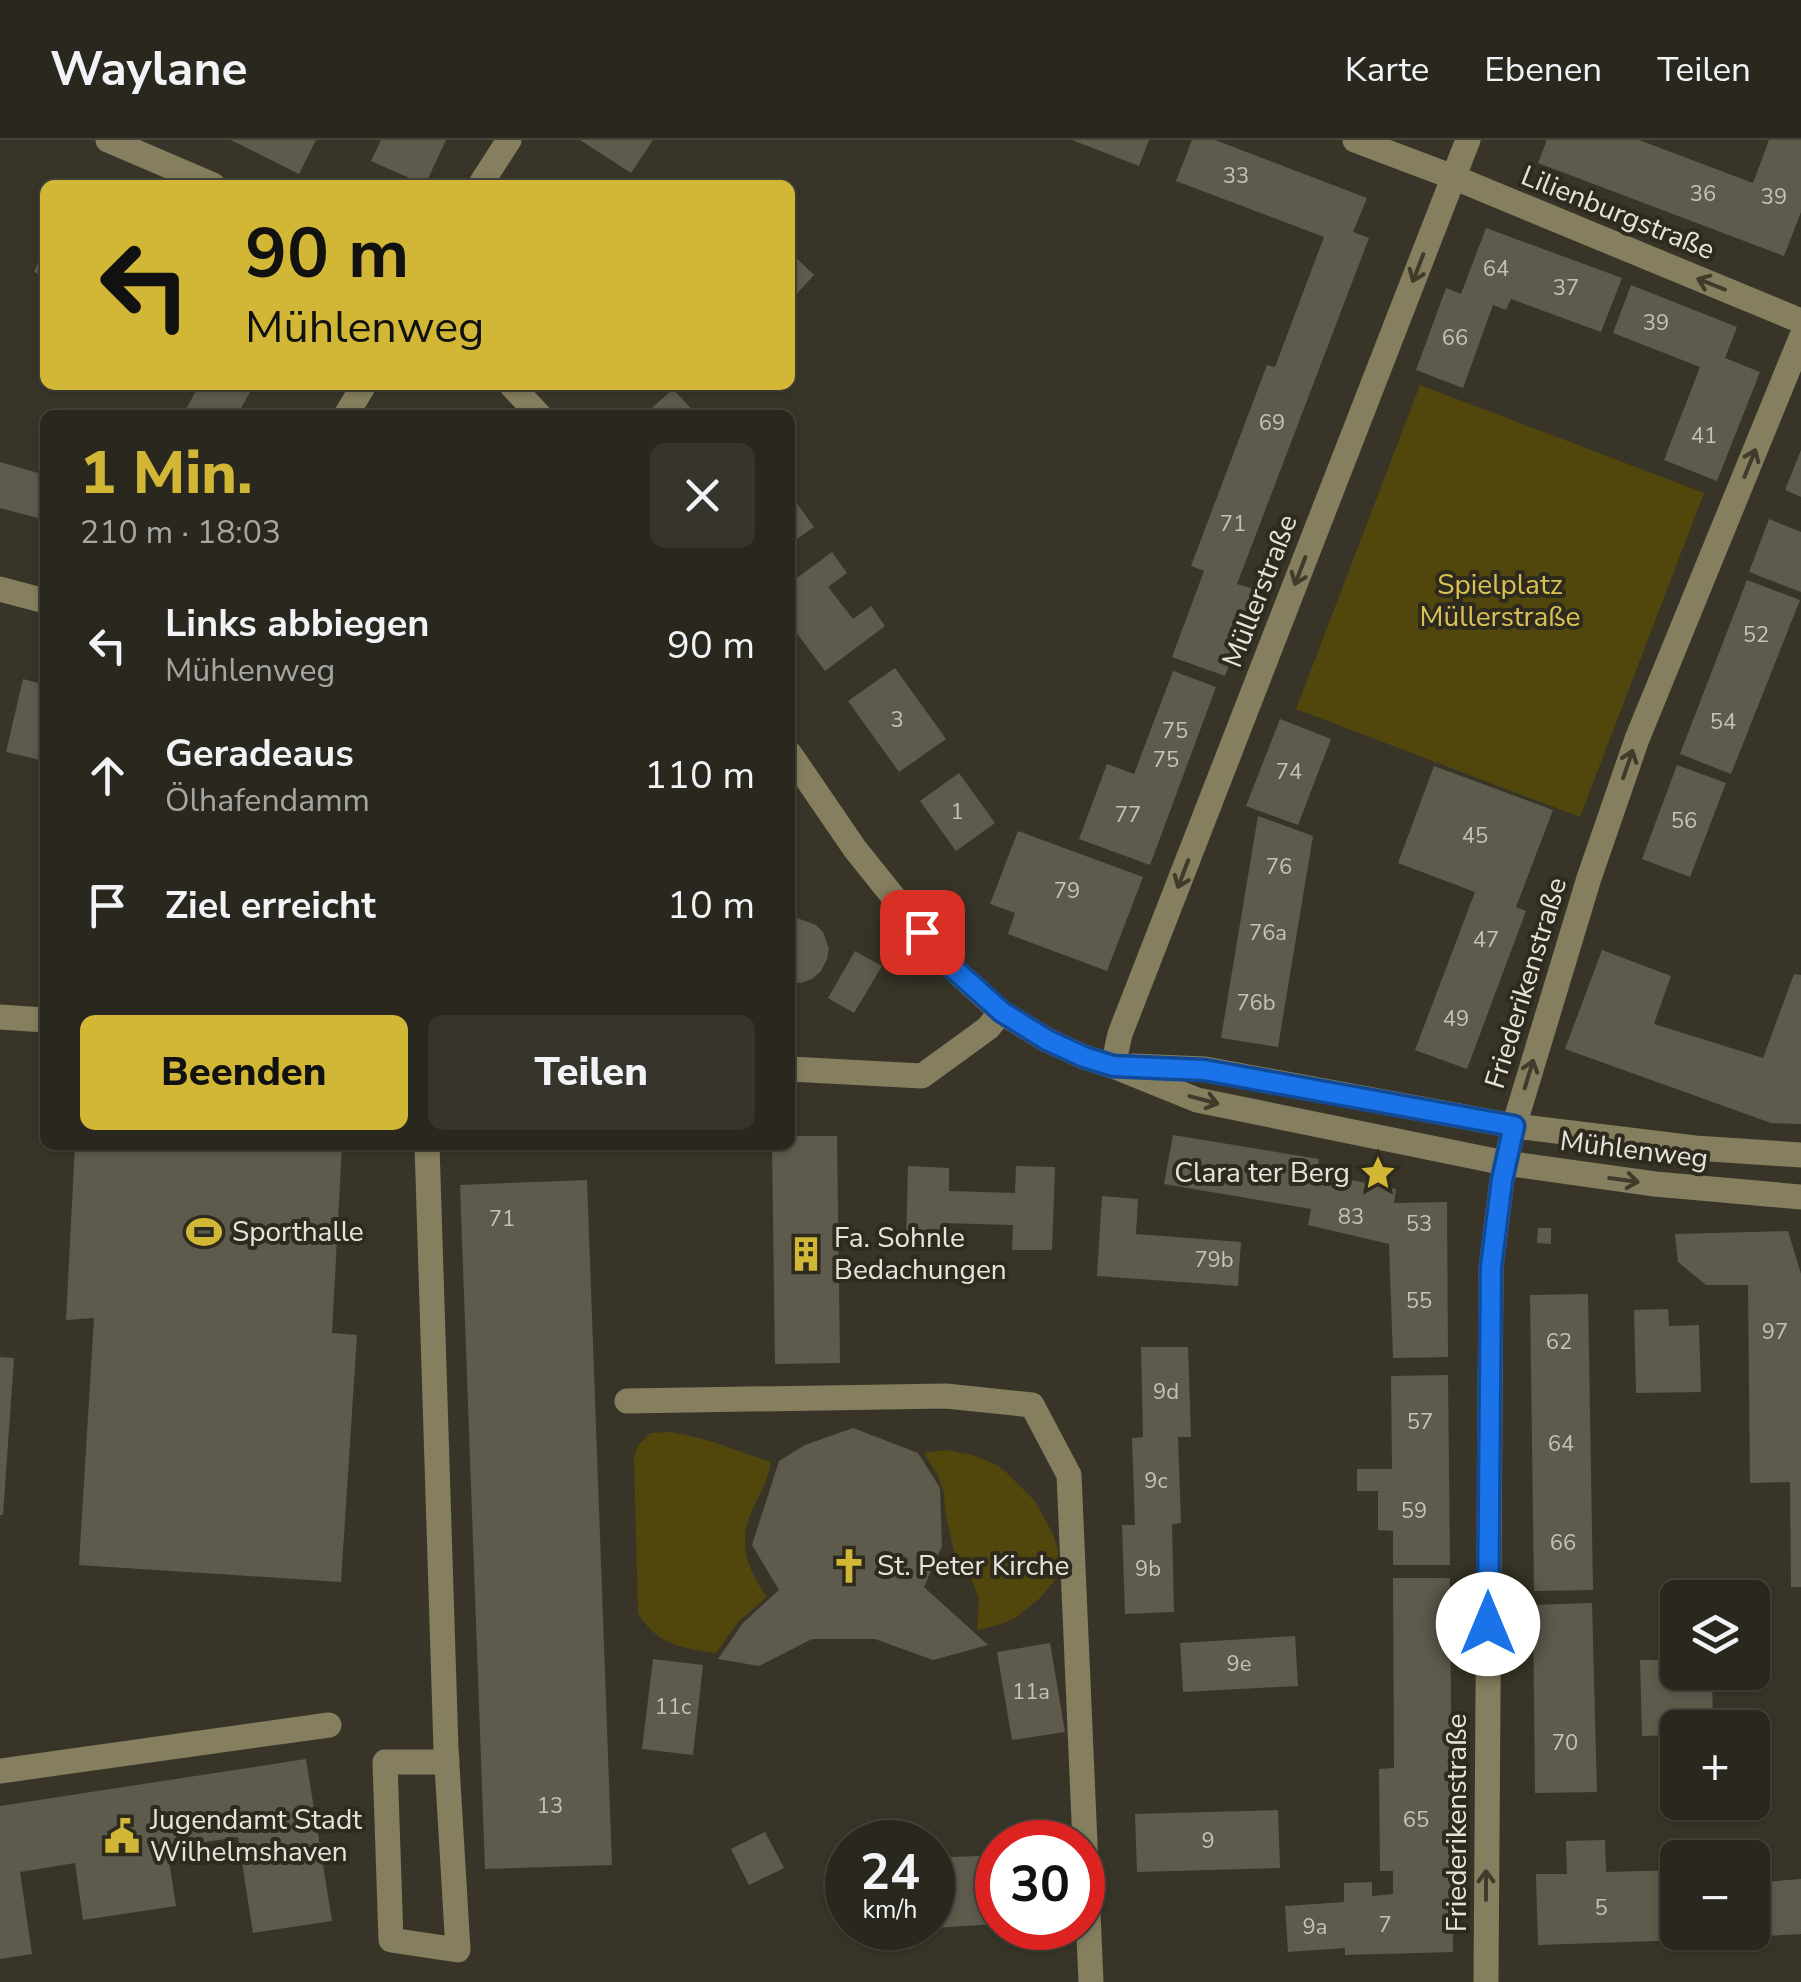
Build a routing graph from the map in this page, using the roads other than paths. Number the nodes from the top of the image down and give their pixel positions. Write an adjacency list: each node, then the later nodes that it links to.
1 (108, 140): 6 (street)
2 (509, 140): 7 (street)
3 (1355, 140): 5 (street, Lilienburgstraße)
4 (1468, 140): 5 (street, Müllerstraße)
5 (1454, 177): 8 (street, Lilienburgstraße, one-way to 5); 18 (street, Müllerstraße, one-way to 18)
6 (201, 180)
7 (483, 180)
8 (1801, 321)
9 (1801, 338): 20 (street, Friederikenstraße, one-way to 9)
10 (516, 390): 11 (street)
11 (535, 410)
12 (0, 589): 13 (street)
13 (40, 600)
14 (795, 761): 15 (street, Mühlenweg)
15 (1002, 1012): 18 (street, Mühlenweg); 19 (street)
16 (0, 1017): 17 (street)
17 (40, 1020)
18 (1113, 1066): 20 (street, Mühlenweg); 23 (street, Mühlenweg, one-way to 23)
19 (795, 1069)
20 (1514, 1126): 22 (street, Mühlenweg); 23 (street, Friederikenstraße)
21 (427, 1150): 27 (street)
22 (1801, 1155)
23 (1505, 1163): 24 (street, Mühlenweg, one-way to 24); 30 (street, Friederikenstraße, one-way to 23)
24 (1801, 1197)
25 (628, 1401): 29 (street)
26 (329, 1725): 28 (street)
27 (446, 1748): 27 (street)
28 (0, 1770)
29 (1091, 1982)
30 (1486, 1982)

